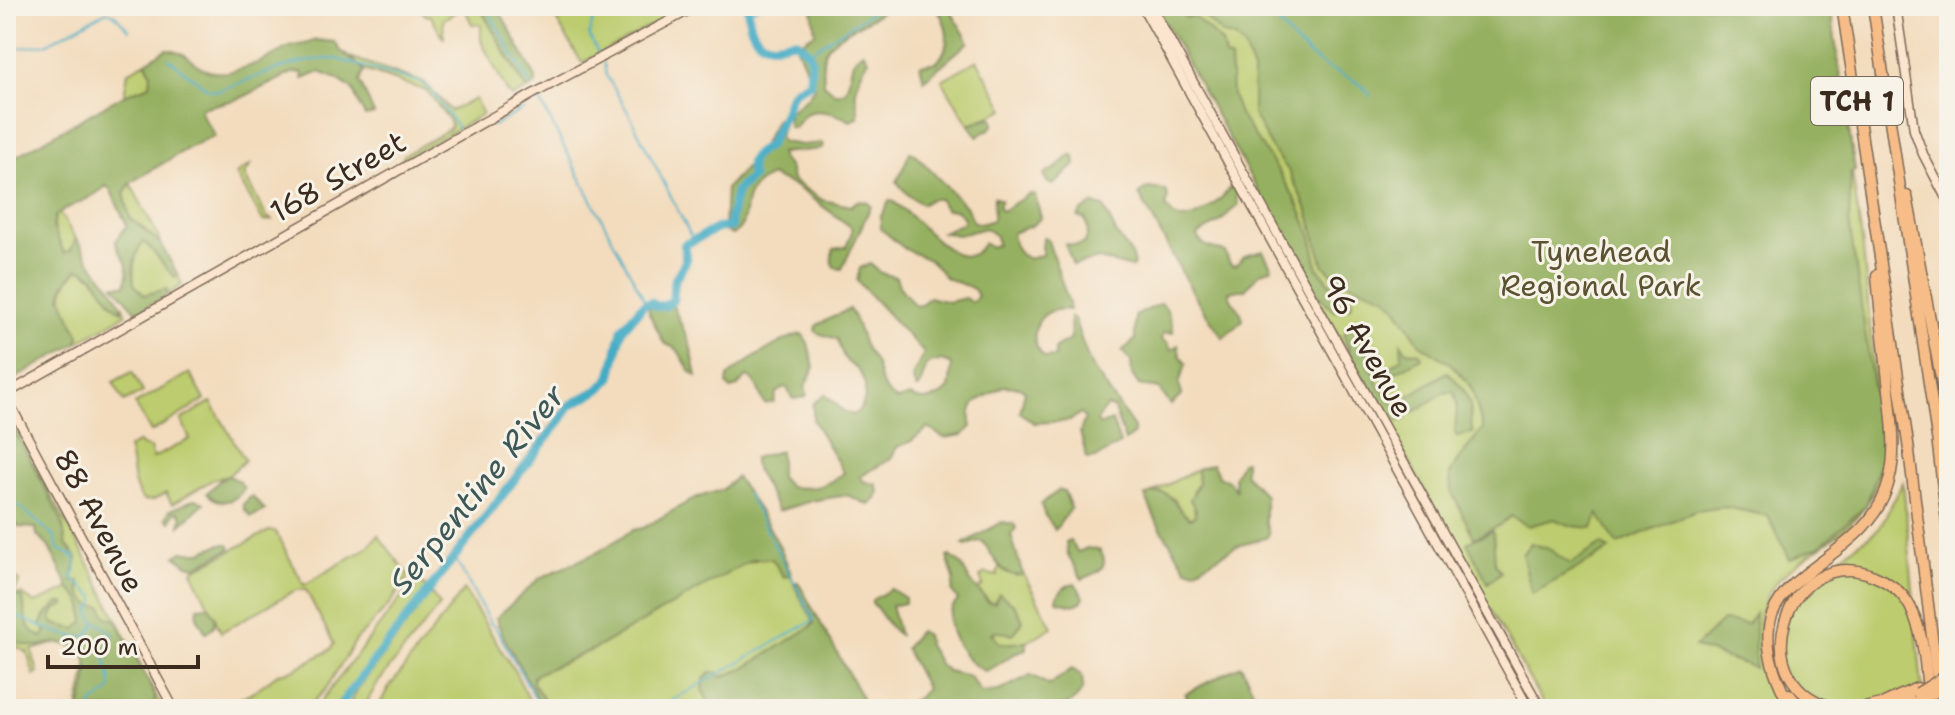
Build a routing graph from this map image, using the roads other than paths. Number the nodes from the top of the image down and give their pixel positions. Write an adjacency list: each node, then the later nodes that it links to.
1 (697, 6): 11 (main road, 168 Street)
2 (1142, 6): 19 (main road, 96 Avenue)
3 (1151, 6): 20 (main road, 96 Avenue)
4 (1842, 6): 8 (highway, TCH 1)
5 (1873, 6): 7 (highway, TCH 1)
6 (1896, 6): 9 (main road)
7 (1887, 104): 10 (highway); 14 (highway, TCH 1)
8 (1872, 197): 16 (highway); 28 (highway, TCH 1)
9 (1949, 204)
10 (1937, 359): 12 (highway); 13 (highway)
11 (6, 395): 18 (main road, 88 Avenue)
12 (1949, 421)
13 (1949, 450)
14 (1949, 539)
15 (1947, 679): 17 (highway, bridge)
16 (1778, 680): 21 (highway); 22 (highway)
17 (1918, 694): 24 (highway); 25 (highway); 26 (highway)
18 (174, 709)
19 (1529, 709)
20 (1541, 709)
21 (1792, 709)
22 (1802, 709)
23 (1841, 709): 27 (highway)
24 (1859, 709)
25 (1893, 709)
26 (1905, 709)
27 (1930, 709)
28 (1941, 709)

